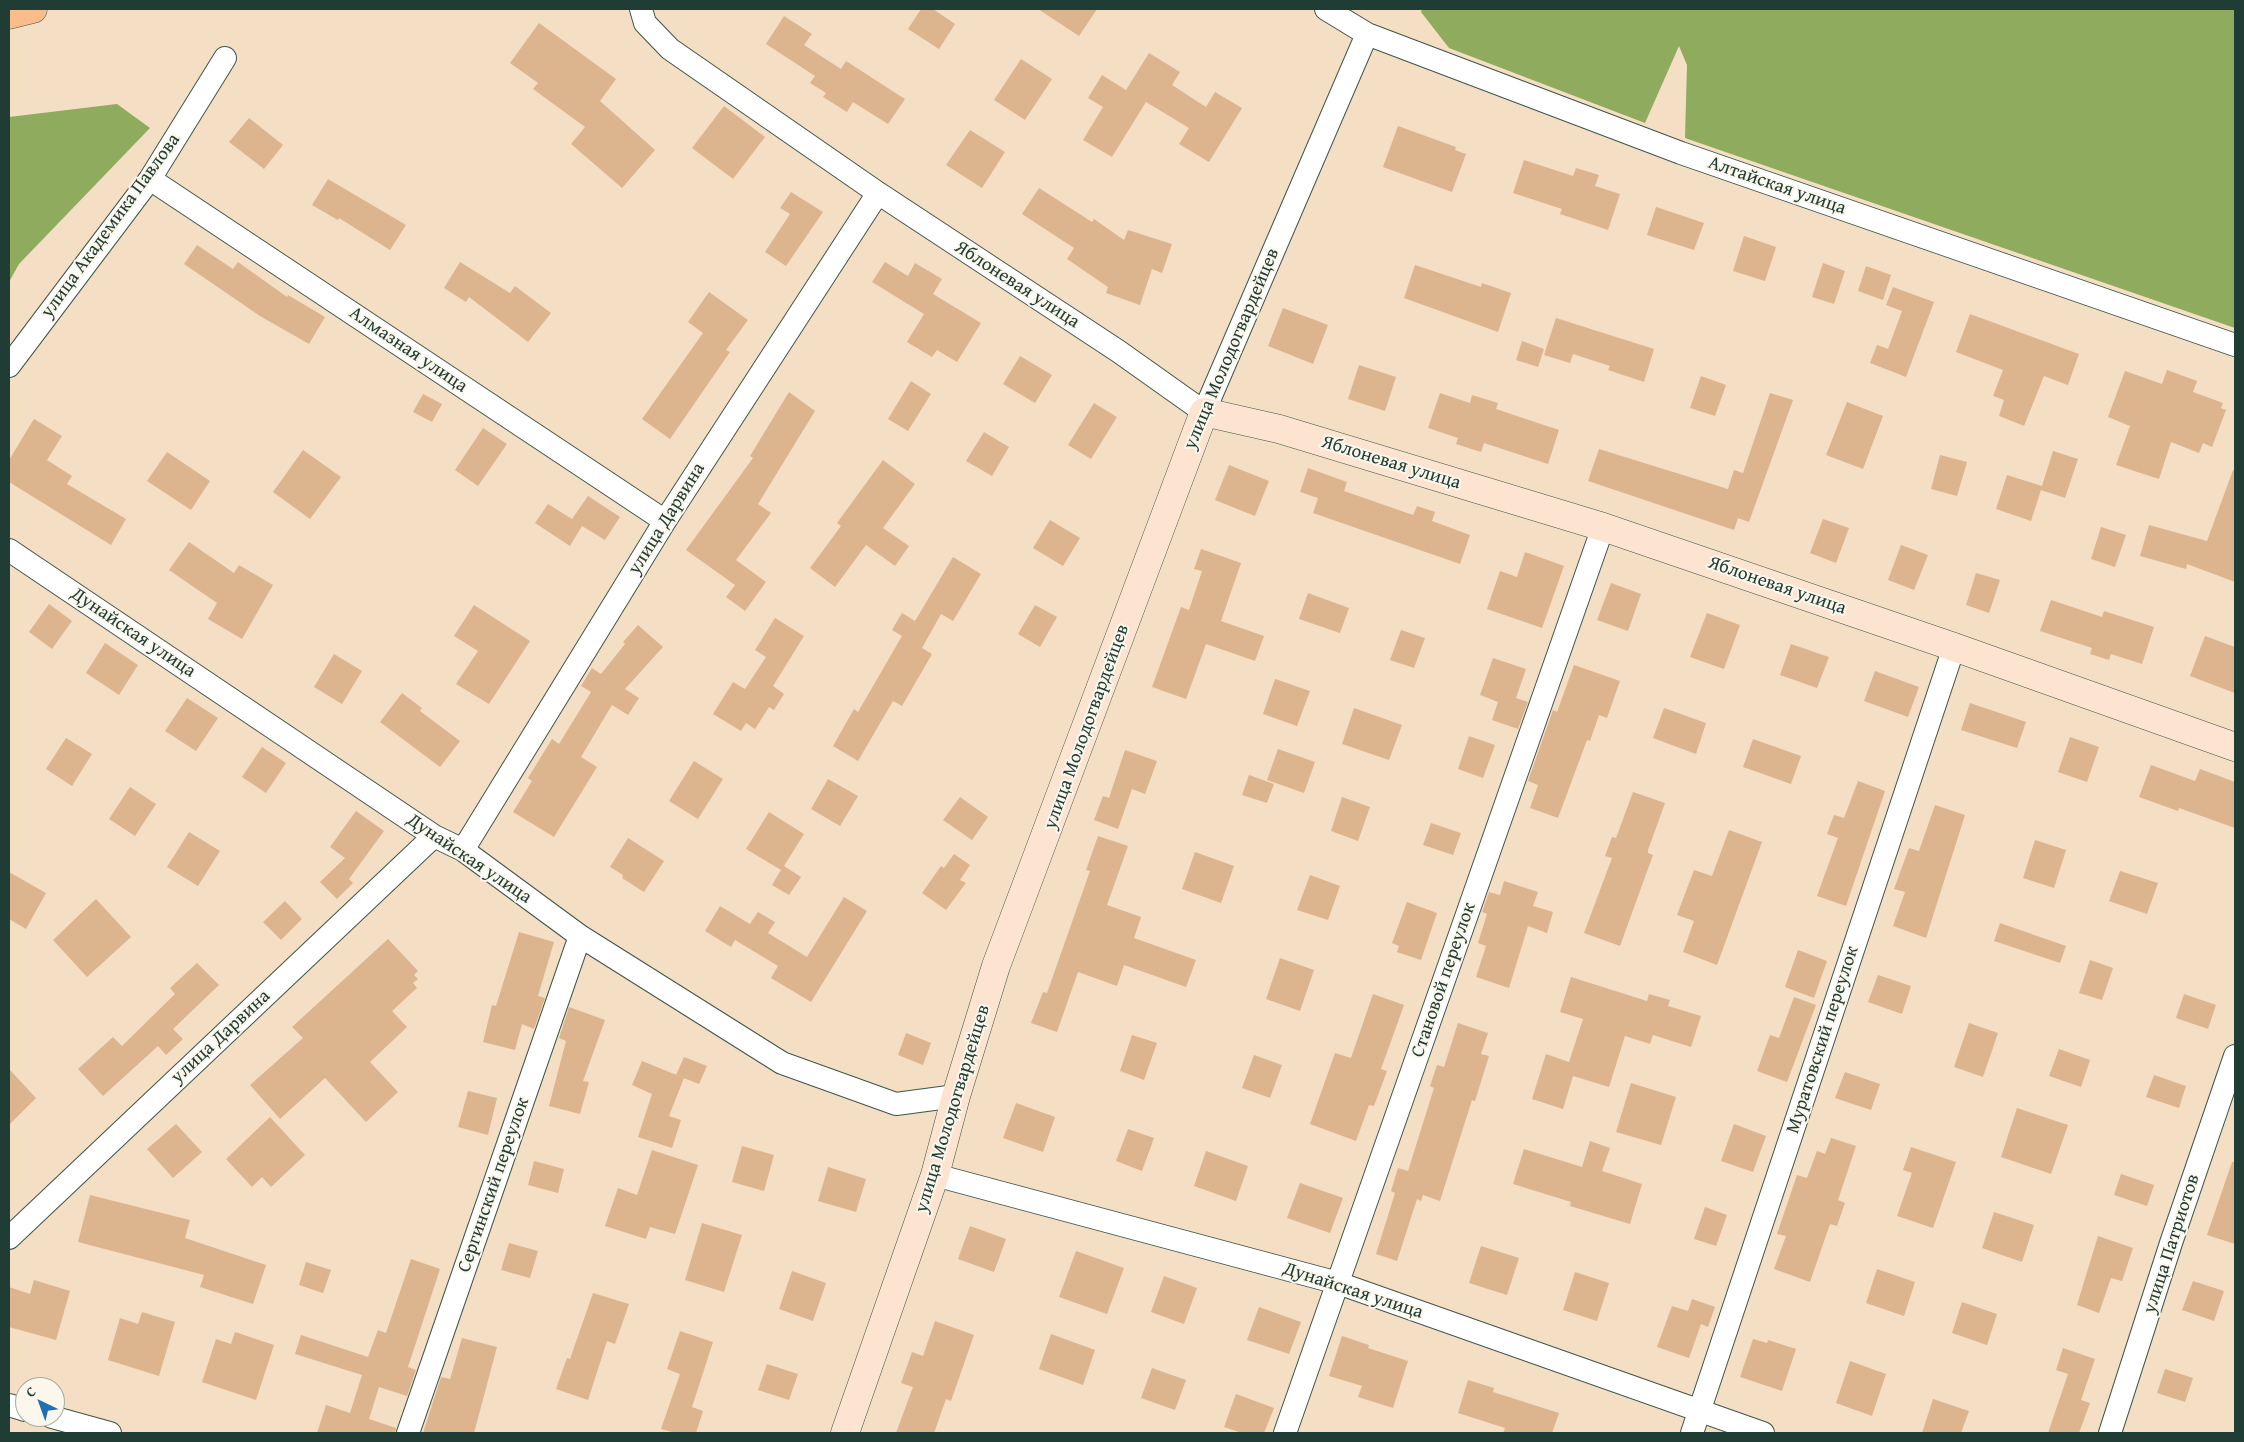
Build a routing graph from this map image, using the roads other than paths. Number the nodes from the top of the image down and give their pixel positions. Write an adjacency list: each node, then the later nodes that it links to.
1 (33, 9): 4 (main road)
2 (641, 9): 8 (street, Яблоневая улица)
3 (1326, 9): 5 (street, Алтайская улица)
4 (9, 15)
5 (1367, 34): 9 (street, Алтайская улица); 11 (street, улица Молодогвардейцев)
6 (226, 58): 7 (street, улица Академика Павлова)
7 (150, 179): 10 (street, улица Академика Павлова); 12 (street, Алмазная улица)
8 (878, 193): 11 (street, Яблоневая улица); 12 (street, улица Дарвина)
9 (2235, 345)
10 (9, 366)
11 (1204, 412): 13 (street, Яблоневая улица); 21 (street, улица Молодогвардейцев)
12 (665, 521): 18 (street, улица Дарвина)
13 (1603, 527): 15 (street, Яблоневая улица); 24 (street, Становой переулок)
14 (9, 550): 17 (street, Дунайская улица)
15 (1954, 647): 16 (street, Яблоневая улица); 25 (street, Муратовский переулок)
16 (2235, 747)
17 (434, 836): 18 (street, Дунайская улица); 23 (street, улица Дарвина)
18 (462, 850): 19 (street, Дунайская улица)
19 (580, 936): 21 (street, Дунайская улица); 28 (street, Сергинский переулок)
20 (2235, 1056): 33 (street, улица Патриотов)
21 (956, 1096): 22 (street, улица Молодогвардейцев)
22 (935, 1176): 24 (street, Дунайская улица); 29 (street, улица Молодогвардейцев)
23 (9, 1238)
24 (1338, 1283): 25 (street, Дунайская улица); 30 (street, Становой переулок)
25 (1699, 1412): 31 (street, Муратовский переулок); 32 (street, Дунайская улица)
26 (65, 1421): 27 (street)
27 (110, 1433)
28 (408, 1433)
29 (845, 1433)
30 (1285, 1433)
31 (1692, 1433)
32 (1763, 1433)
33 (2110, 1433)

